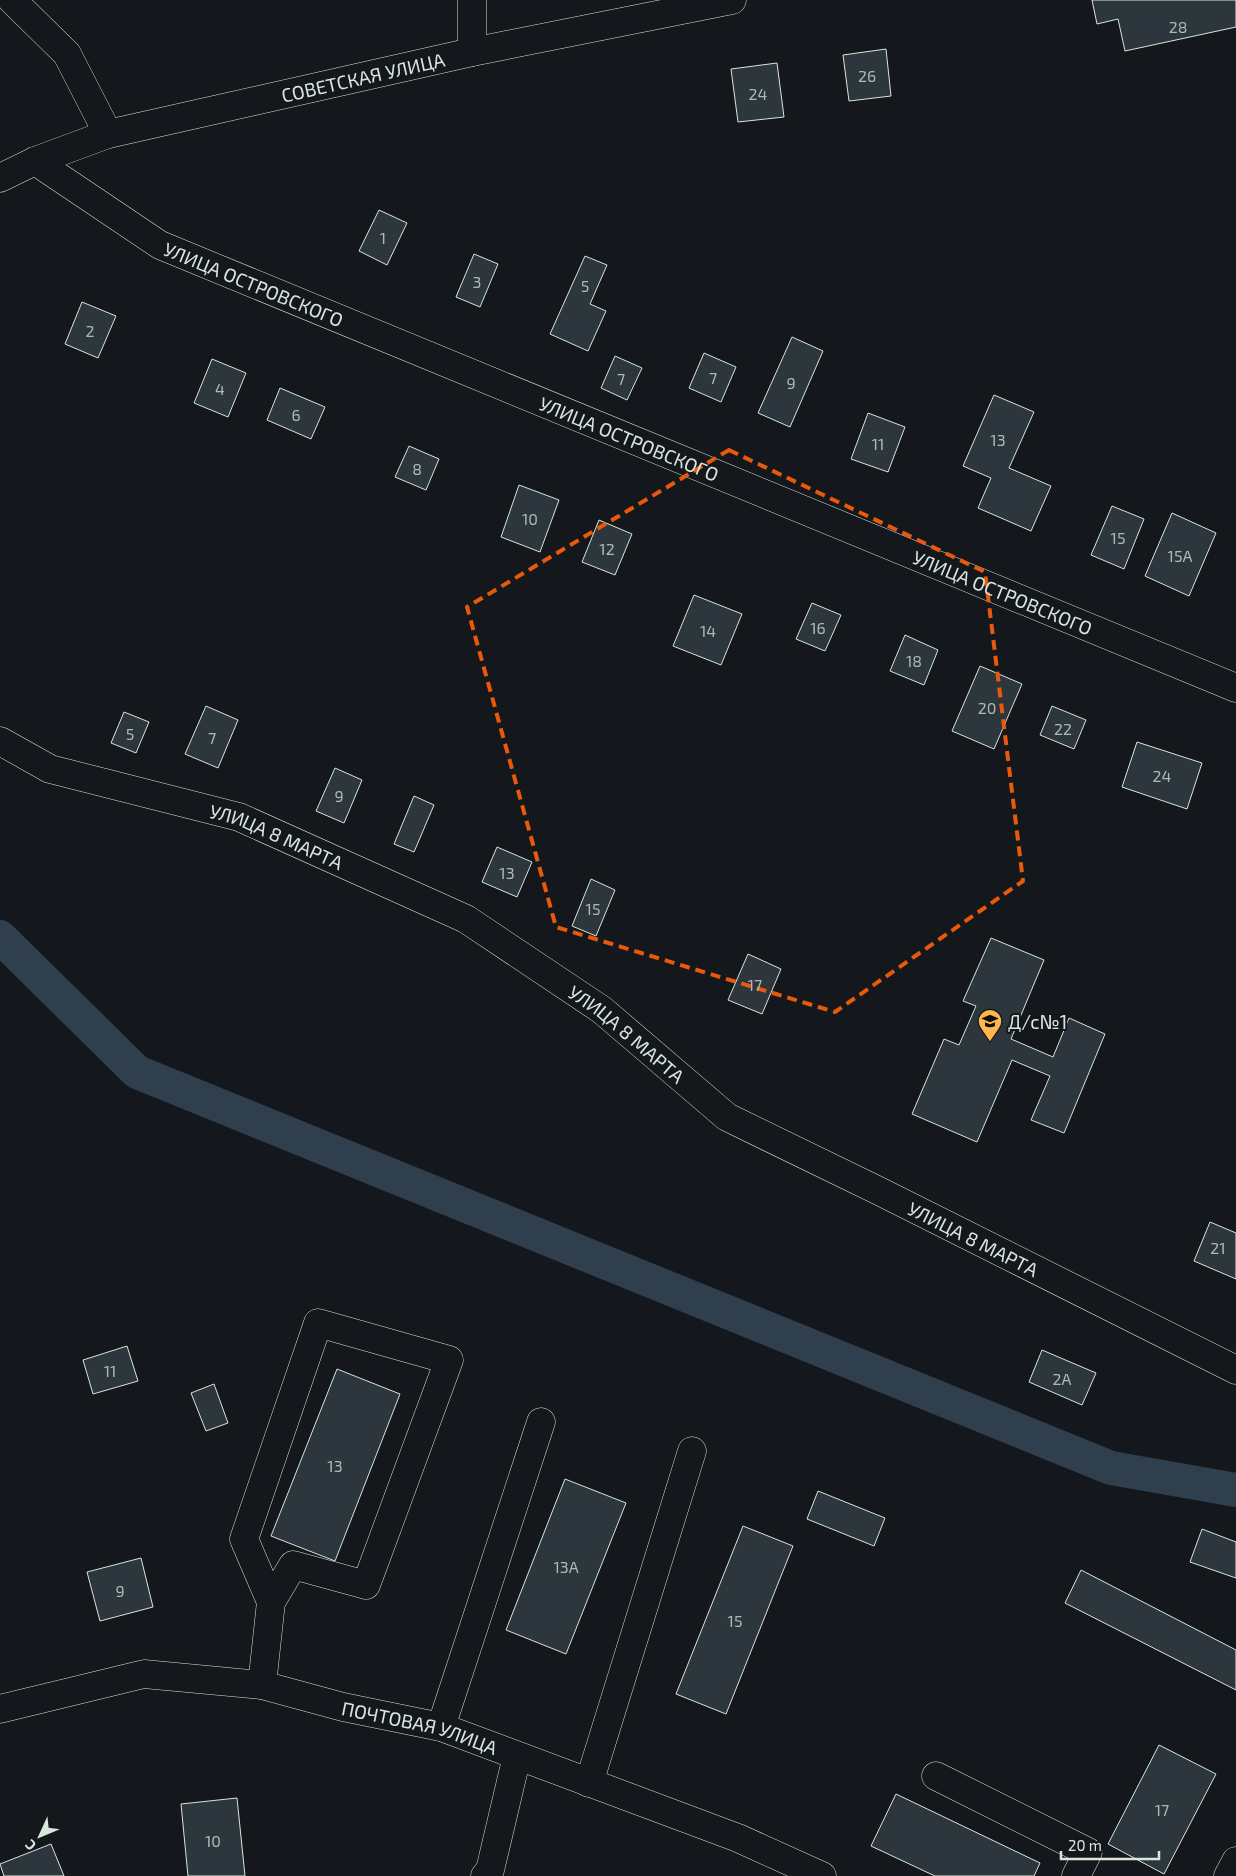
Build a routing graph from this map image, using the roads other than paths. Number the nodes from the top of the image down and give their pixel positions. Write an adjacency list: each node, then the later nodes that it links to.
1 (12, 0): 5 (street)
2 (472, 0): 4 (street)
3 (732, 0): 4 (street, СОВЕТСКАЯ УЛИЦА)
4 (472, 52): 5 (street, СОВЕТСКАЯ УЛИЦА)
5 (108, 134): 6 (street, СОВЕТСКАЯ УЛИЦА)
6 (35, 162): 7 (street, СОВЕТСКАЯ УЛИЦА); 8 (street, УЛИЦА ОСТРОВСКОГО)
7 (0, 178)
8 (1236, 688)
9 (0, 741): 10 (street, УЛИЦА 8 МАРТА)
10 (1236, 1370)
11 (541, 1422): 16 (street)
12 (692, 1451): 19 (street)
13 (271, 1602): 13 (street); 14 (street)
14 (262, 1685): 15 (street, ПОЧТОВАЯ УЛИЦА); 16 (street, ПОЧТОВАЯ УЛИЦА)
15 (0, 1709)
16 (441, 1727): 17 (street, ПОЧТОВАЯ УЛИЦА)
17 (517, 1756): 19 (street, ПОЧТОВАЯ УЛИЦА); 21 (street)
18 (936, 1776): 23 (street)
19 (589, 1782): 22 (street, ПОЧТОВАЯ УЛИЦА)
20 (1236, 1862): 24 (street)
21 (485, 1876)
22 (822, 1876)
23 (1076, 1876)
24 (1228, 1876)

